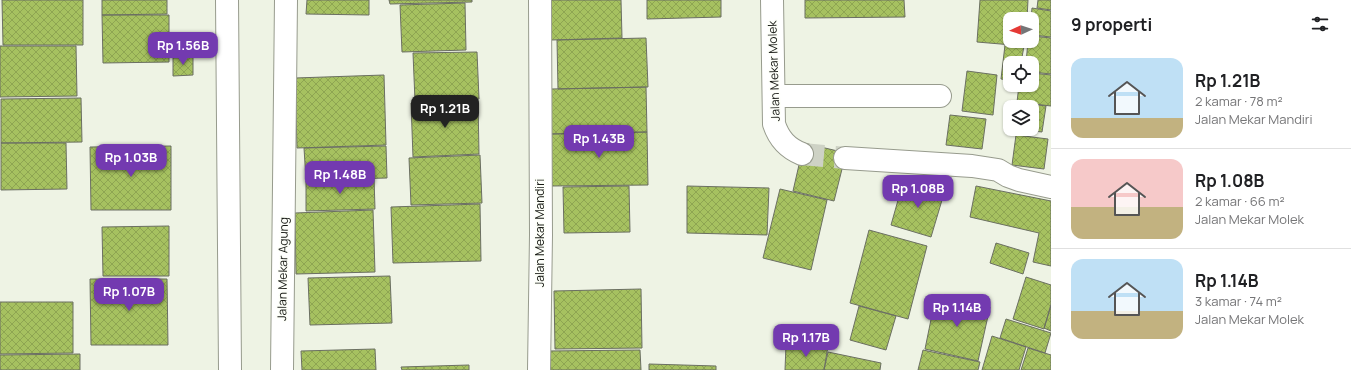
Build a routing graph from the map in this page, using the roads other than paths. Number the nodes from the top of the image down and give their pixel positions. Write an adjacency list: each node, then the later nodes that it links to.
1 (227, 0): 10 (street)
2 (286, 0): 11 (street, Jalan Mekar Agung)
3 (540, 0): 12 (street, Jalan Mekar Mandiri)
4 (772, 0): 5 (street, Jalan Mekar Molek)
5 (774, 96): 6 (street); 7 (street, Jalan Mekar Molek)
6 (940, 96)
7 (802, 154)
8 (845, 158): 9 (street)
9 (1051, 187)
10 (230, 370)
11 (282, 370)
12 (539, 370)

